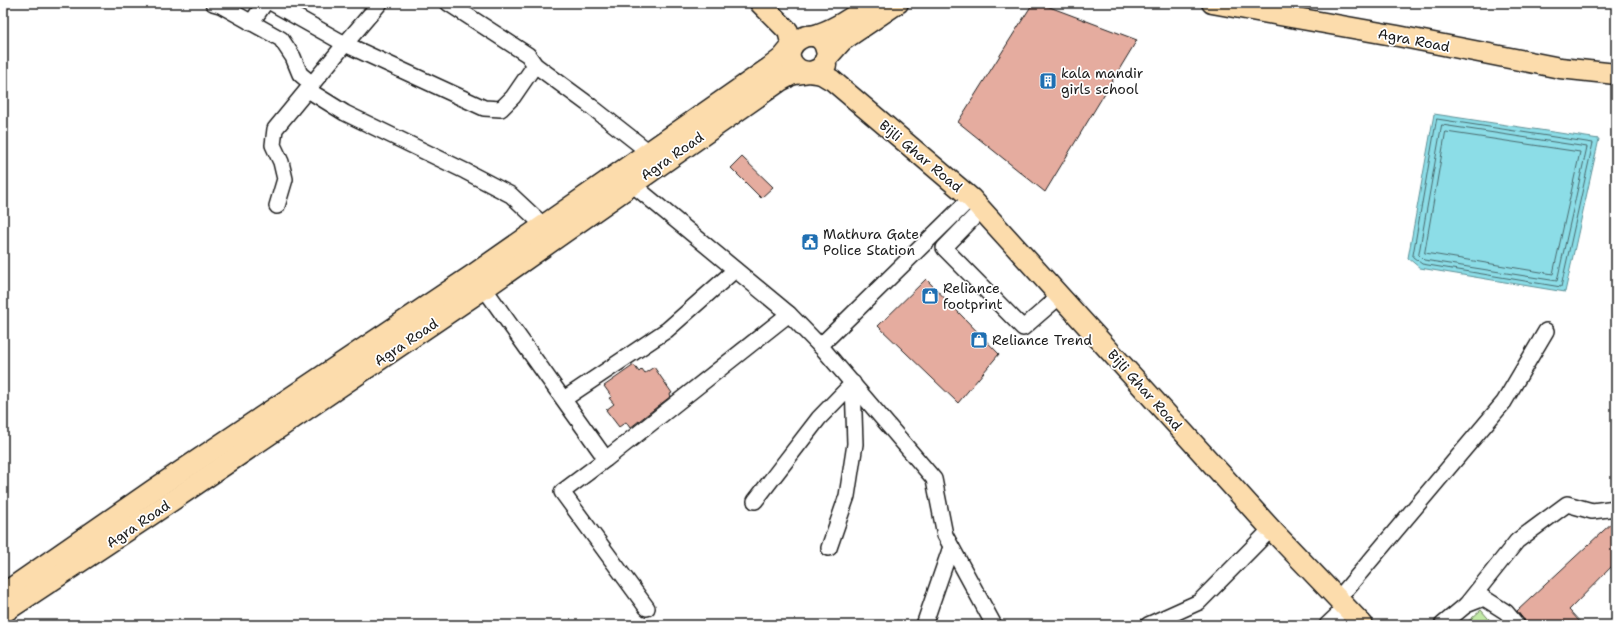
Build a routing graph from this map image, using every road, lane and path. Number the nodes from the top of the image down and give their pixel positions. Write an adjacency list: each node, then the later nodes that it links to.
1 (213, 3): 10 (street)
2 (265, 3): 10 (street)
3 (272, 3): 12 (street)
4 (380, 3): 12 (street)
5 (448, 3): 14 (street)
6 (760, 3): 11 (main road)
7 (873, 3): 11 (main road, Agra Road)
8 (898, 3): 13 (main road)
9 (1212, 3): 16 (main road, Agra Road)
10 (251, 23): 18 (street)
11 (800, 37): 13 (main road); 15 (main road); 19 (main road, Agra Road)
12 (345, 44): 14 (street); 18 (street)
13 (825, 60): 15 (main road); 17 (main road)
14 (535, 66): 19 (street)
15 (809, 72): 17 (main road); 20 (main road, Agra Road)
16 (1616, 74)
17 (832, 80): 21 (main road, Bijli Ghar Road)
18 (310, 87): 22 (street); 23 (street)
19 (649, 152): 23 (main road, Agra Road)
20 (632, 184): 24 (street); 25 (main road, Agra Road)
21 (976, 204): 26 (main road, Bijli Ghar Road); 26 (street); 29 (street)
22 (278, 206)
23 (543, 225): 25 (main road, Agra Road)
24 (735, 270): 27 (street); 31 (street)
25 (480, 281): 31 (street); 38 (main road, Agra Road); 42 (main road, Agra Road)
26 (1060, 296): 35 (main road, Bijli Ghar Road)
27 (789, 314): 29 (street); 32 (street)
28 (1546, 331): 39 (street)
29 (820, 346): 30 (street)
30 (853, 383): 33 (street); 36 (street); 37 (street)
31 (564, 399): 32 (street)
32 (606, 459): 41 (street)
33 (755, 501)
34 (1616, 508): 40 (street)
35 (1271, 529): 39 (main road, Bijli Ghar Road); 45 (street)
36 (951, 547): 43 (street); 44 (street)
37 (829, 548)
38 (3, 594)
39 (1342, 603): 46 (street); 47 (main road, Bijli Ghar Road)
40 (1466, 605): 48 (street); 49 (street)
41 (647, 608)
42 (3, 613)
43 (924, 625)
44 (994, 625)
45 (1148, 625)
46 (1327, 625)
47 (1363, 625)
48 (1442, 625)
49 (1517, 625)

